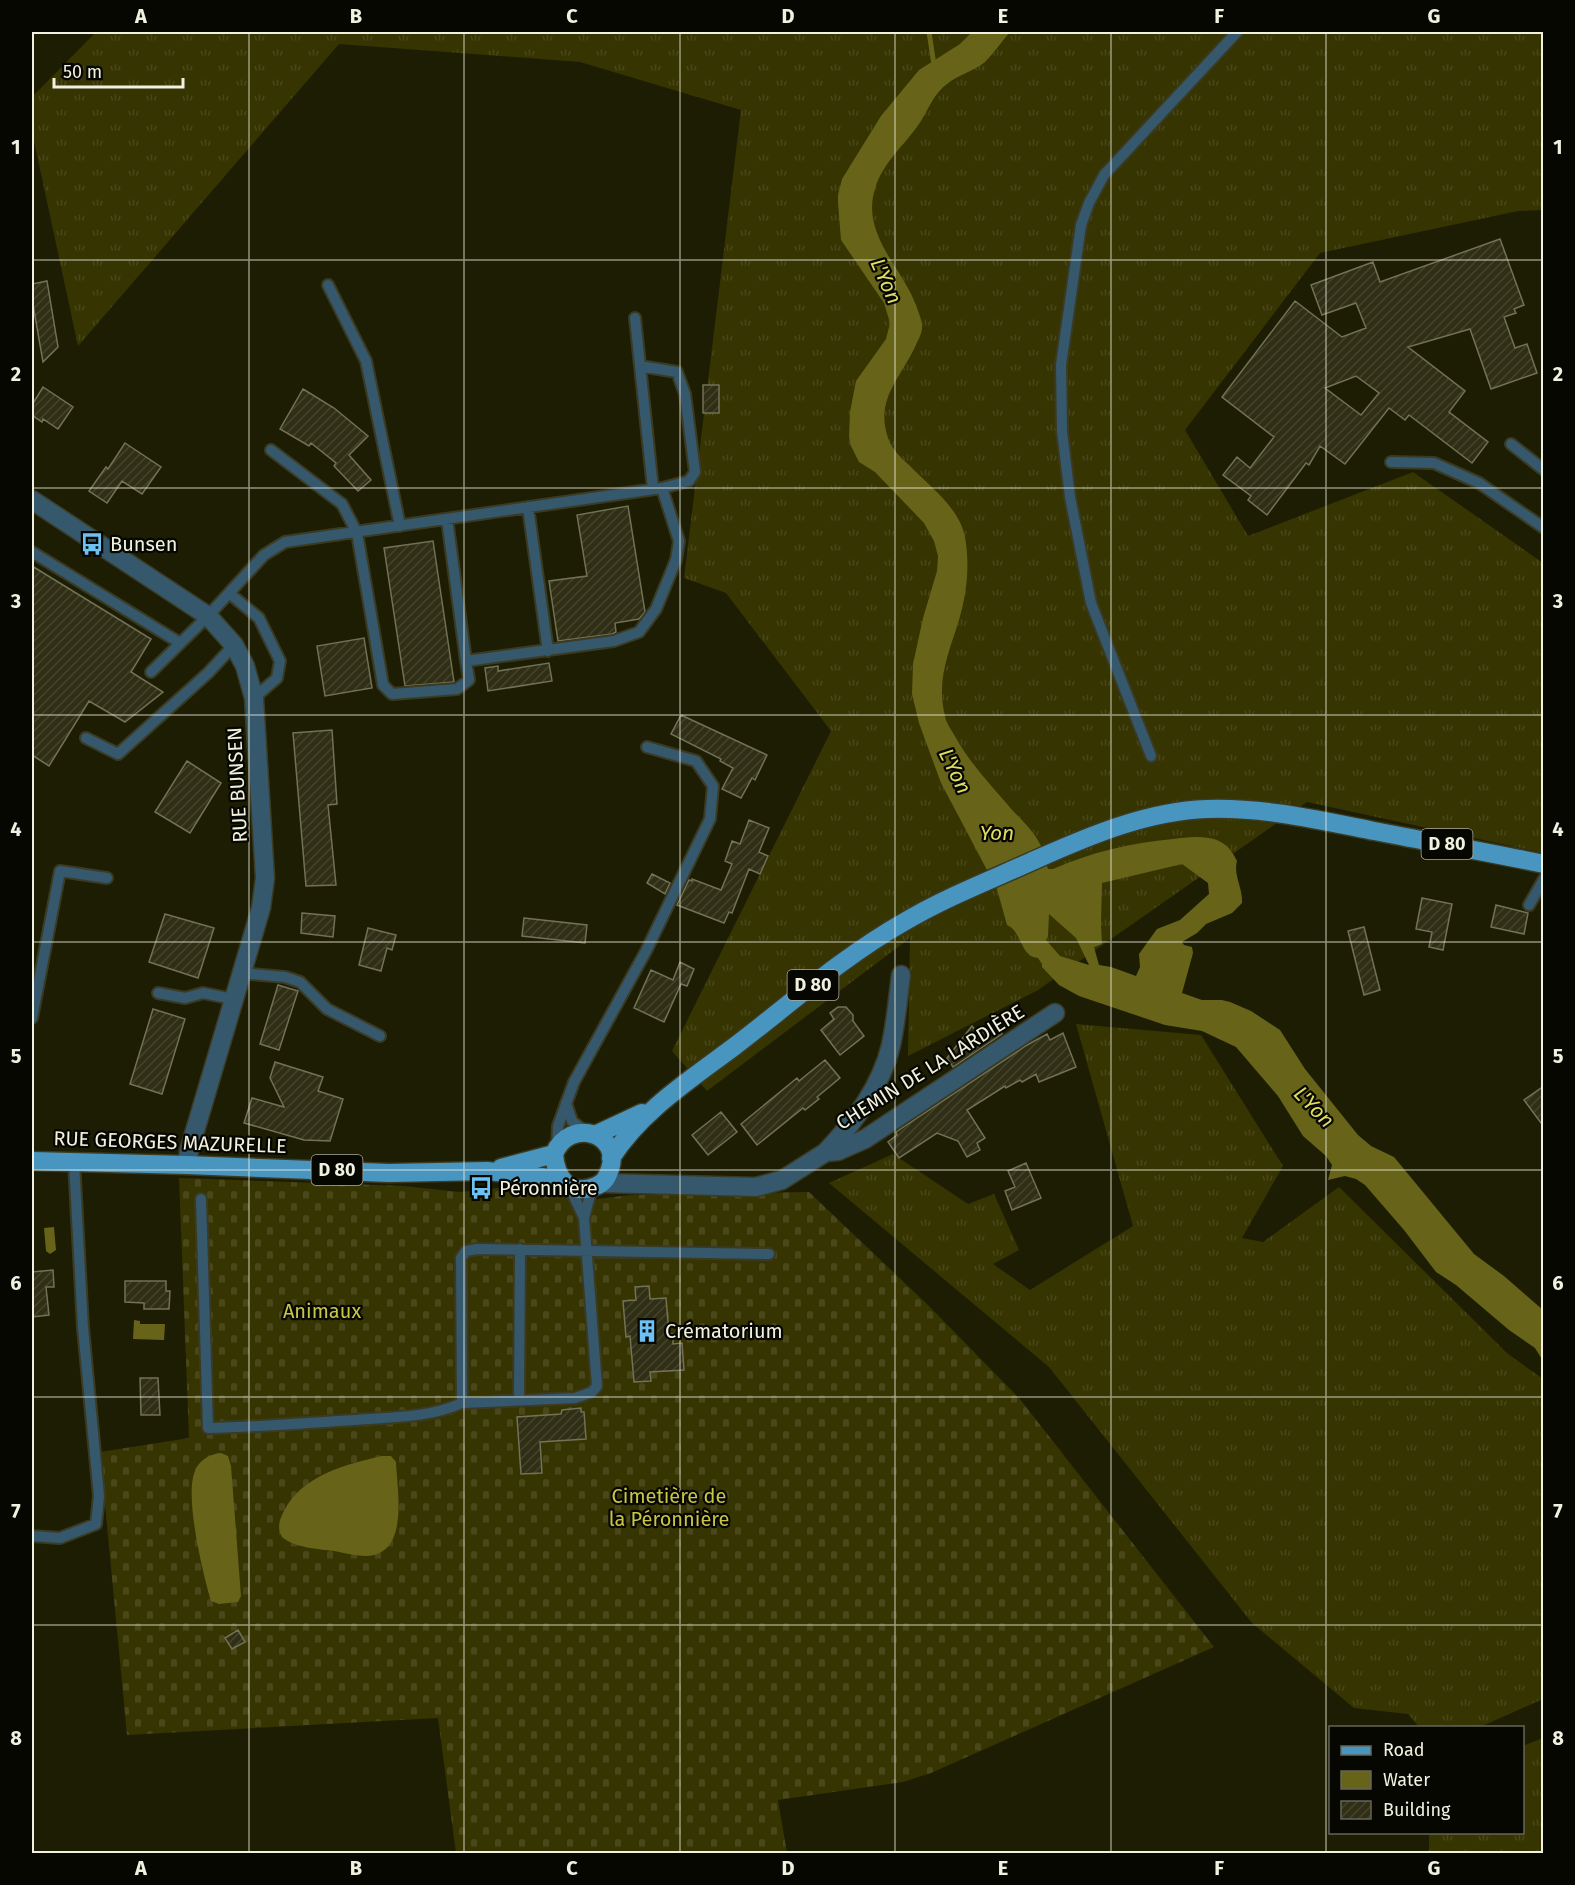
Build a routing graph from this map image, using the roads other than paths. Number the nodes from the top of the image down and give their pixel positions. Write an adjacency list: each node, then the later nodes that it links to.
1 (1237, 32): 27 (lane)
2 (327, 285): 13 (lane)
3 (634, 318): 4 (lane)
4 (640, 366): 9 (lane); 9 (lane)
5 (1511, 444): 8 (lane)
6 (271, 450): 15 (lane)
7 (1391, 462): 14 (lane)
8 (1544, 470)
9 (657, 488): 11 (lane); 21 (lane)
10 (32, 500): 18 (street, RUE BUNSEN)
11 (528, 507): 12 (lane); 21 (lane)
12 (447, 519): 13 (lane); 22 (lane)
13 (400, 526): 15 (lane)
14 (1544, 528)
15 (357, 533): 17 (lane); 22 (lane)
16 (32, 552): 19 (lane)
17 (229, 593): 18 (lane); 24 (lane)
18 (208, 616): 19 (lane); 20 (street, RUE BUNSEN)
19 (180, 643): 23 (lane)
20 (234, 645): 24 (street, RUE BUNSEN); 25 (lane)
21 (548, 651): 22 (lane)
22 (466, 661)
23 (152, 672)
24 (254, 698): 32 (street, RUE BUNSEN)
25 (86, 738)
26 (647, 747): 39 (lane)
27 (1151, 756)
28 (1544, 864): 40 (main road, D 80)
29 (106, 878): 37 (lane)
30 (1544, 879): 31 (lane)
31 (1528, 905)
32 (241, 973): 35 (street, RUE BUNSEN); 38 (lane)
33 (901, 975): 43 (street, CHEMIN DE LA LARDIÈRE)
34 (158, 993): 35 (lane)
35 (233, 999): 47 (street, RUE BUNSEN)
36 (1055, 1013): 43 (street, CHEMIN DE LA LARDIÈRE)
37 (32, 1018)
38 (380, 1036)
39 (566, 1103): 41 (lane); 42 (lane)
40 (660, 1103): 41 (main road, D 80); 46 (main road, D 80)
41 (590, 1133): 42 (main road); 46 (main road)
42 (555, 1151): 48 (main road, D 80); 49 (main road)
43 (826, 1152): 50 (street, CHEMIN DE LA LARDIÈRE)
44 (32, 1161): 45 (main road, RUE GEORGES MAZURELLE / D 80)
45 (74, 1162): 47 (main road, RUE GEORGES MAZURELLE / D 80); 59 (lane)
46 (611, 1162): 50 (street); 51 (main road)
47 (187, 1165): 48 (main road, RUE GEORGES MAZURELLE / D 80)
48 (487, 1171): 49 (main road, D 80)
49 (564, 1183): 51 (main road); 53 (lane)
50 (640, 1184): 51 (street, CHEMIN DE LA LARDIÈRE)
51 (597, 1185): 53 (lane)
52 (201, 1199): 58 (lane)
53 (584, 1218): 55 (lane)
54 (520, 1249): 55 (lane); 57 (lane); 58 (lane)
55 (587, 1251): 56 (lane); 57 (lane)
56 (770, 1254)
57 (519, 1400): 58 (lane)
58 (462, 1403)
59 (32, 1536)

